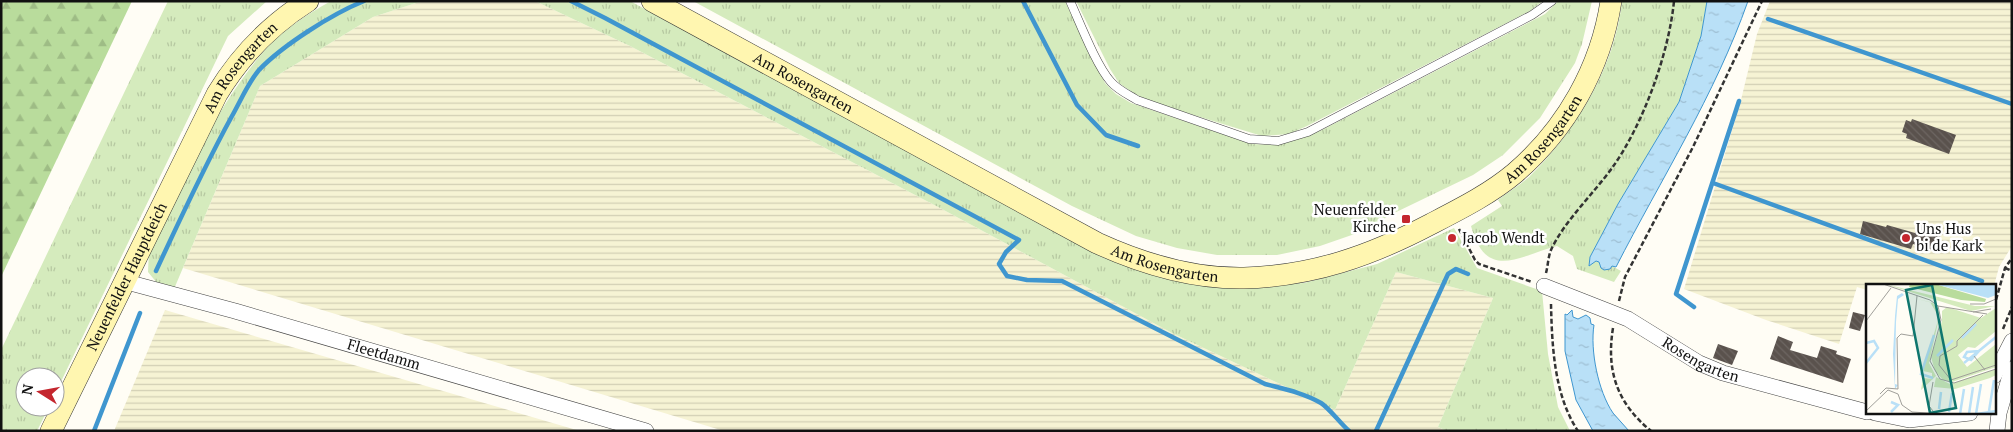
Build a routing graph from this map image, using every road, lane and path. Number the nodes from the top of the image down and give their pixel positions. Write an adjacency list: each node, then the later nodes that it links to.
1 (308, 1): 8 (main road, Am Rosengarten)
2 (652, 1): 9 (main road, Am Rosengarten)
3 (1070, 1): 4 (lane)
4 (1552, 1)
5 (1611, 1): 9 (main road, Am Rosengarten)
6 (1674, 1): 14 (path)
7 (1762, 1): 16 (path)
8 (203, 121): 13 (main road, Neuenfelder Hauptdeich)
9 (1451, 213): 14 (path)
10 (2012, 258): 11 (path)
11 (2005, 268): 12 (path); 15 (path)
12 (2012, 271)
13 (123, 281): 23 (main road, Neuenfelder Hauptdeich); 24 (street, Fleetdamm)
14 (1548, 287): 16 (street, Rosengarten); 25 (path)
15 (1996, 300)
16 (1617, 309): 20 (street, Rosengarten); 26 (path)
17 (2012, 341): 19 (street)
18 (2012, 369): 27 (street)
19 (1996, 372)
20 (1866, 412)
21 (1880, 414): 22 (street)
22 (1961, 414)
23 (51, 431)
24 (646, 431)
25 (1578, 431)
26 (1650, 431)
27 (1997, 431)

